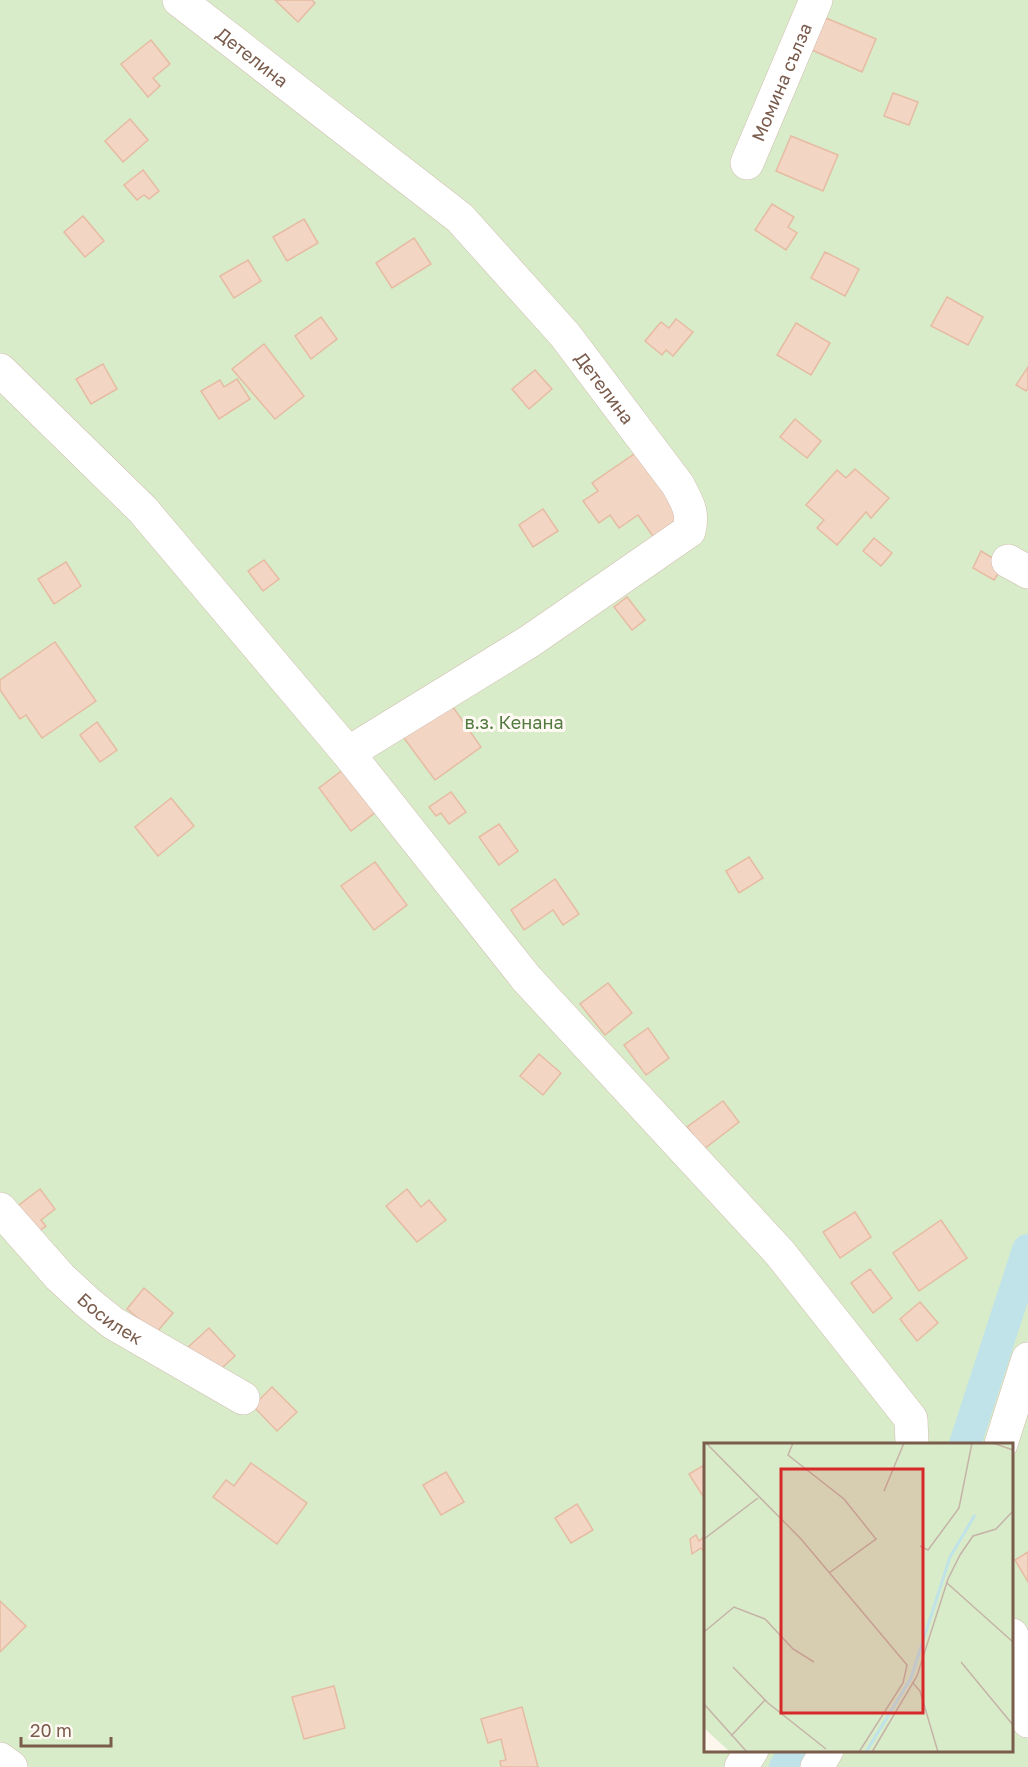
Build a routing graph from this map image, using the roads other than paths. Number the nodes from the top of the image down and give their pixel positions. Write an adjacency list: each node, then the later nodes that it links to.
1 (179, 0): 5 (street, Детелина)
2 (816, 0): 3 (street, Момина сълза)
3 (747, 163)
4 (0, 370): 5 (street)
5 (348, 753): 9 (street)
6 (0, 1209): 8 (street, Босилек)
7 (1028, 1359): 10 (street)
8 (243, 1398)
9 (911, 1432)
10 (1001, 1443)
11 (1013, 1647): 12 (street)
12 (1028, 1721)
13 (751, 1752): 17 (street)
14 (825, 1752): 18 (street)
15 (0, 1759): 16 (street)
16 (11, 1767)
17 (741, 1767)
18 (817, 1767)

